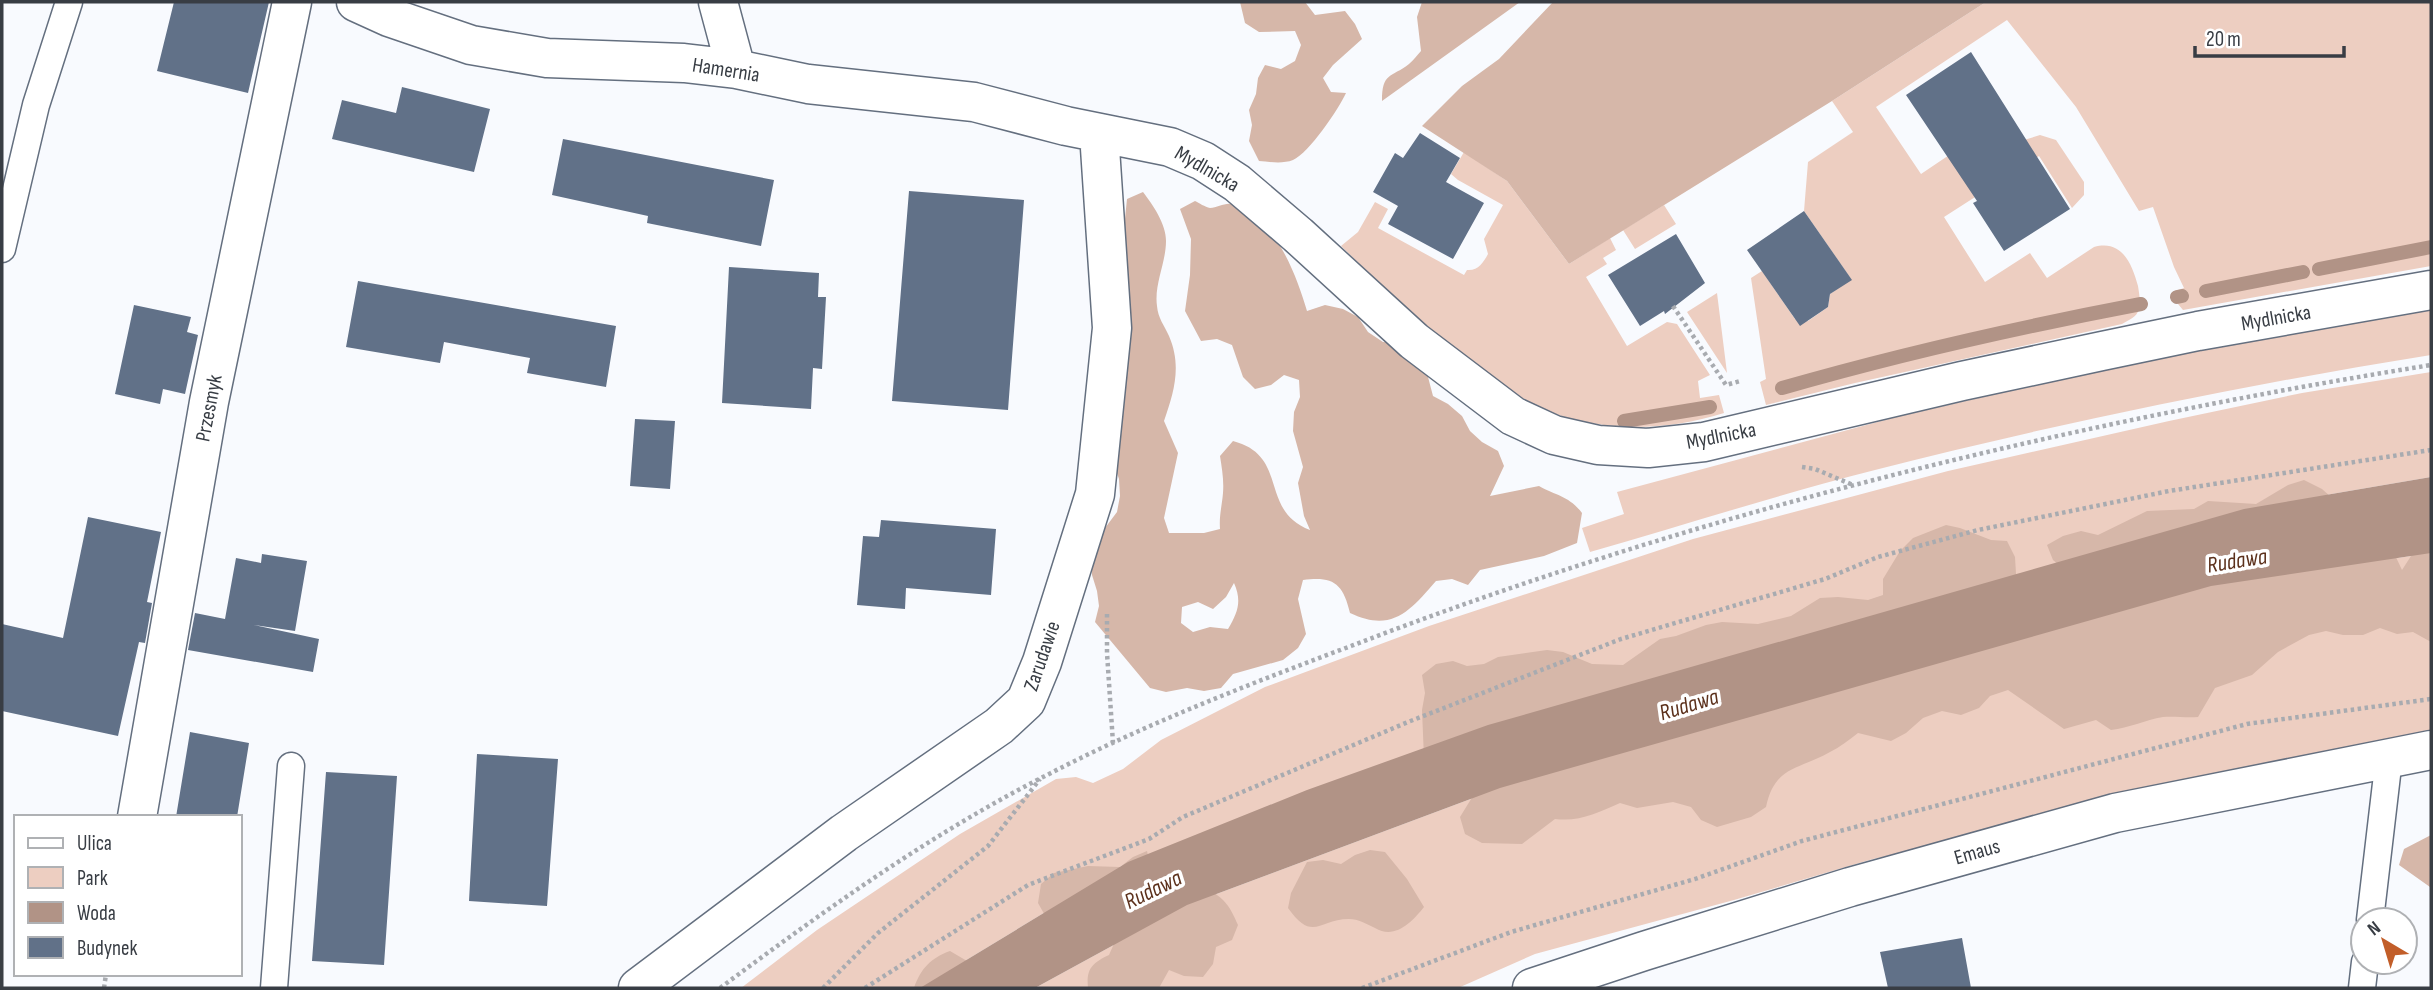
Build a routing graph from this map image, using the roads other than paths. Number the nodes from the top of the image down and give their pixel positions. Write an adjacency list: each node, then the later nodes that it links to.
1 (69, 2): 7 (lane)
2 (292, 2): 12 (street, Przesmyk)
3 (356, 2): 5 (street, Hamernia)
4 (718, 2): 5 (street)
5 (736, 69): 6 (street, Hamernia)
6 (1099, 134): 8 (street, Mydlnicka); 15 (street, Zarudawie)
7 (2, 248)
8 (2431, 290)
9 (2431, 750): 10 (street, Emaus)
10 (2389, 758): 13 (lane); 16 (street, Emaus)
11 (291, 766): 14 (lane)
12 (137, 815)
13 (2372, 906)
14 (274, 988)
15 (638, 988)
16 (1532, 988)

